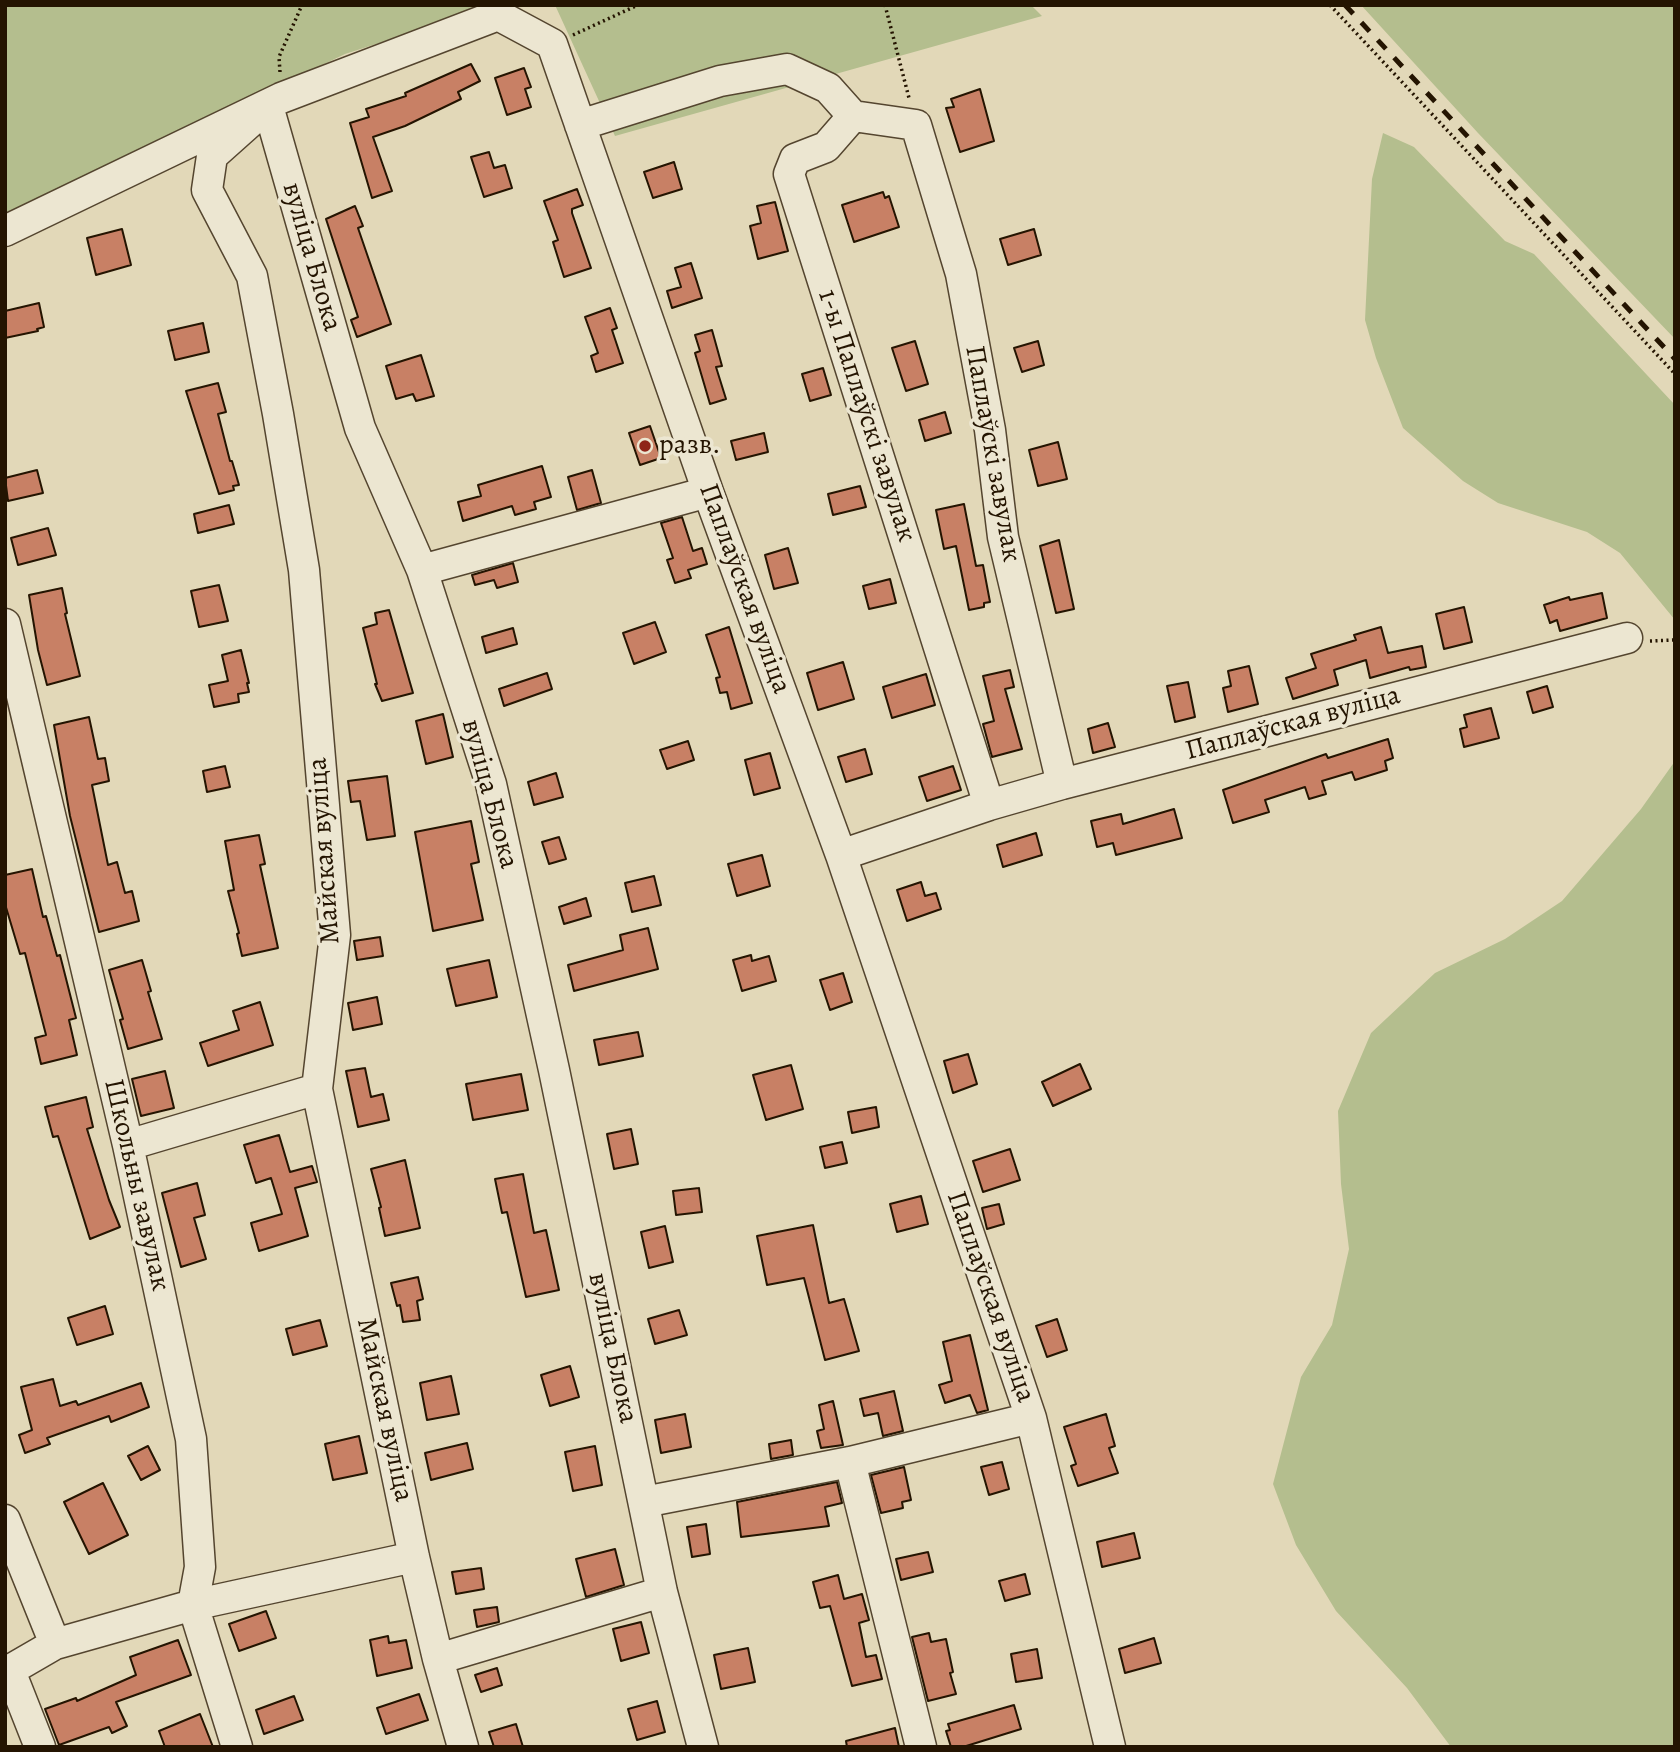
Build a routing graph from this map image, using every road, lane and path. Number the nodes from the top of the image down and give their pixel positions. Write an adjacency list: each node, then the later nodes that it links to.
1 (302, 5): 6 (path)
2 (638, 5): 5 (path)
3 (885, 5): 9 (path)
4 (1330, 5): 11 (path)
5 (552, 44): 6 (street); 8 (street, Паплаўская вуліца)
6 (274, 102): 10 (street); 13 (street, вуліца Блока); 19 (street, Майская вуліца)
7 (853, 116): 8 (street); 9 (street); 17 (street, 1-ы Паплаўскі завулак)
8 (580, 125): 12 (street, Паплаўская вуліца)
9 (916, 125): 16 (street, Паплаўскі завулак)
10 (5, 232)
11 (1675, 374)
12 (708, 492): 13 (street); 18 (street, Паплаўская вуліца)
13 (422, 570): 23 (street, вуліца Блока)
14 (5, 624): 20 (street, Школьны завулак)
15 (1627, 638): 16 (street, Паплаўская вуліца)
16 (1062, 784): 17 (street, Паплаўская вуліца)
17 (989, 805): 18 (street, Паплаўская вуліца)
18 (841, 855): 21 (street, Паплаўская вуліца)
19 (317, 1088): 20 (street); 25 (street, Майская вуліца)
20 (128, 1145): 27 (street, Школьны завулак)
21 (1031, 1418): 22 (street); 36 (street, Паплаўская вуліца)
22 (850, 1462): 23 (street); 35 (street)
23 (644, 1502): 26 (street, вуліца Блока)
24 (5, 1520): 28 (street)
25 (415, 1557): 27 (street); 29 (street, Майская вуліца)
26 (662, 1592): 29 (street); 34 (street, вуліца Блока)
27 (193, 1605): 28 (street); 32 (street, Школьны завулак)
28 (55, 1644): 30 (street)
29 (438, 1659): 33 (street, Майская вуліца)
30 (8, 1672): 31 (street)
31 (40, 1747)
32 (237, 1747)
33 (463, 1747)
34 (703, 1747)
35 (921, 1747)
36 (1110, 1747)

